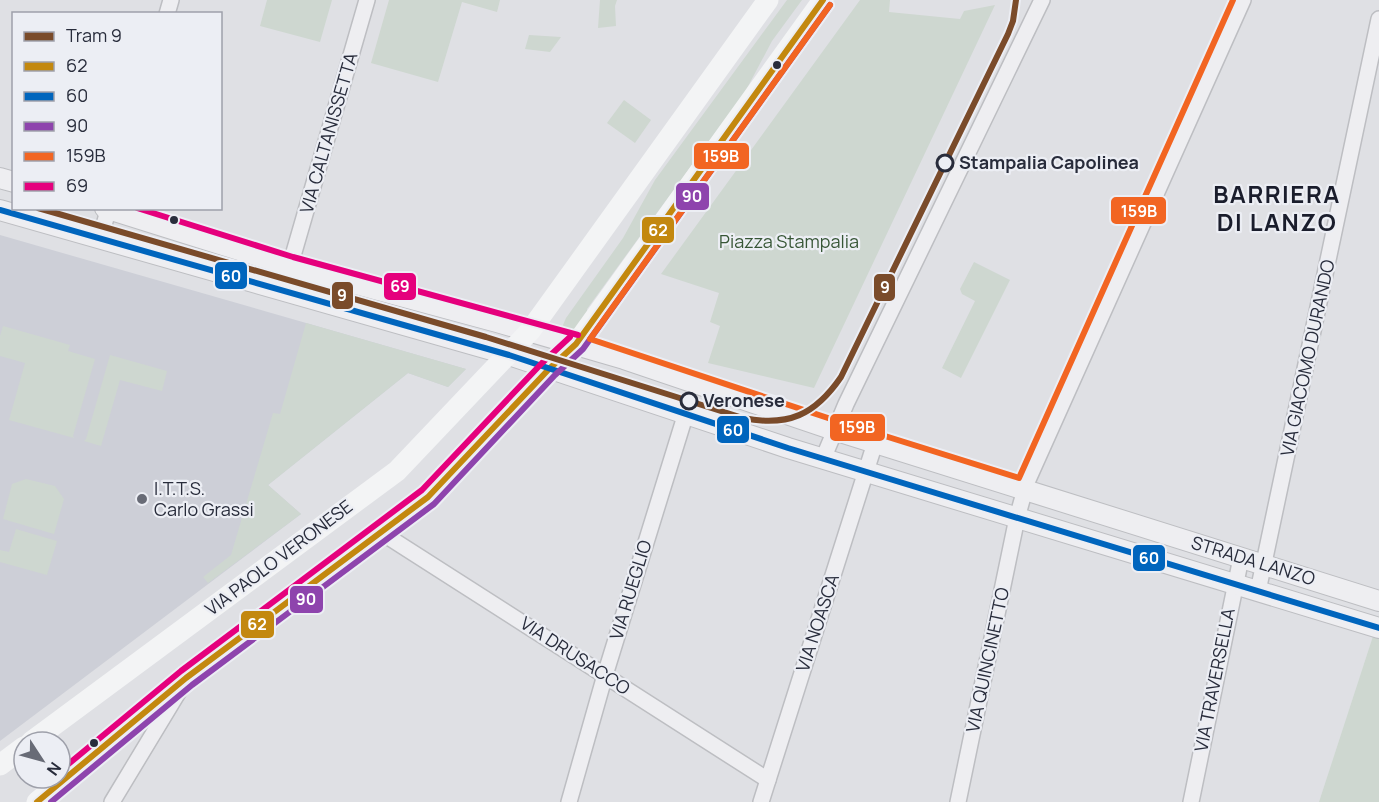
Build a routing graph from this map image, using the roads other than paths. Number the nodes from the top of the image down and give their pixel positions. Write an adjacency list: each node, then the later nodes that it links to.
1 (367, 0): 11 (street, VIA CALTANISSETTA)
2 (768, 0): 12 (main road)
3 (823, 0): 13 (main road)
4 (1042, 0): 17 (street)
5 (1243, 0): 21 (street)
6 (1379, 19): 25 (street, VIA GIACOMO DURANDO)
7 (0, 210): 10 (street, STRADA LANZO)
8 (107, 210): 10 (street)
9 (110, 210): 11 (street, STRADA LANZO)
10 (100, 238): 14 (street, STRADA LANZO)
11 (290, 266): 12 (street, STRADA LANZO)
12 (530, 331): 13 (street, STRADA LANZO); 14 (main road)
13 (576, 344): 15 (main road); 17 (street, STRADA LANZO)
14 (509, 355): 15 (street, STRADA LANZO); 32 (main road, VIA PAOLO VERONESE)
15 (549, 369): 16 (street, STRADA LANZO); 23 (main road)
16 (686, 412): 19 (street, STRADA LANZO); 30 (street, VIA RUEGLIO)
17 (834, 430): 18 (street, STRADA LANZO); 19 (street)
18 (875, 443): 20 (street, VIA NOASCA); 21 (street, STRADA LANZO)
19 (823, 459): 20 (street, STRADA LANZO)
20 (867, 471): 22 (street, STRADA LANZO); 33 (street, VIA NOASCA)
21 (1025, 489): 22 (street); 24 (street, STRADA LANZO)
22 (1017, 518): 26 (street, STRADA LANZO); 38 (street, VIA QUINCINETTO)
23 (382, 533): 30 (street, VIA DRUSACCO); 31 (main road)
24 (1241, 558): 25 (street, STRADA LANZO); 26 (street, VIA TRAVERSELLA)
25 (1264, 566): 27 (street, VIA GIACOMO DURANDO); 28 (street, STRADA LANZO)
26 (1235, 584): 27 (street, STRADA LANZO); 39 (street, VIA TRAVERSELLA)
27 (1258, 591): 29 (street, STRADA LANZO)
28 (1379, 601)
29 (1379, 628)
30 (605, 675): 33 (street, VIA DRUSACCO); 36 (street, VIA RUEGLIO)
31 (186, 678): 34 (main road); 35 (street)
32 (47, 730)
33 (768, 780): 37 (street, VIA NOASCA)
34 (37, 802)
35 (112, 802)
36 (569, 802)
37 (761, 802)
38 (958, 802)
39 (1191, 802)

